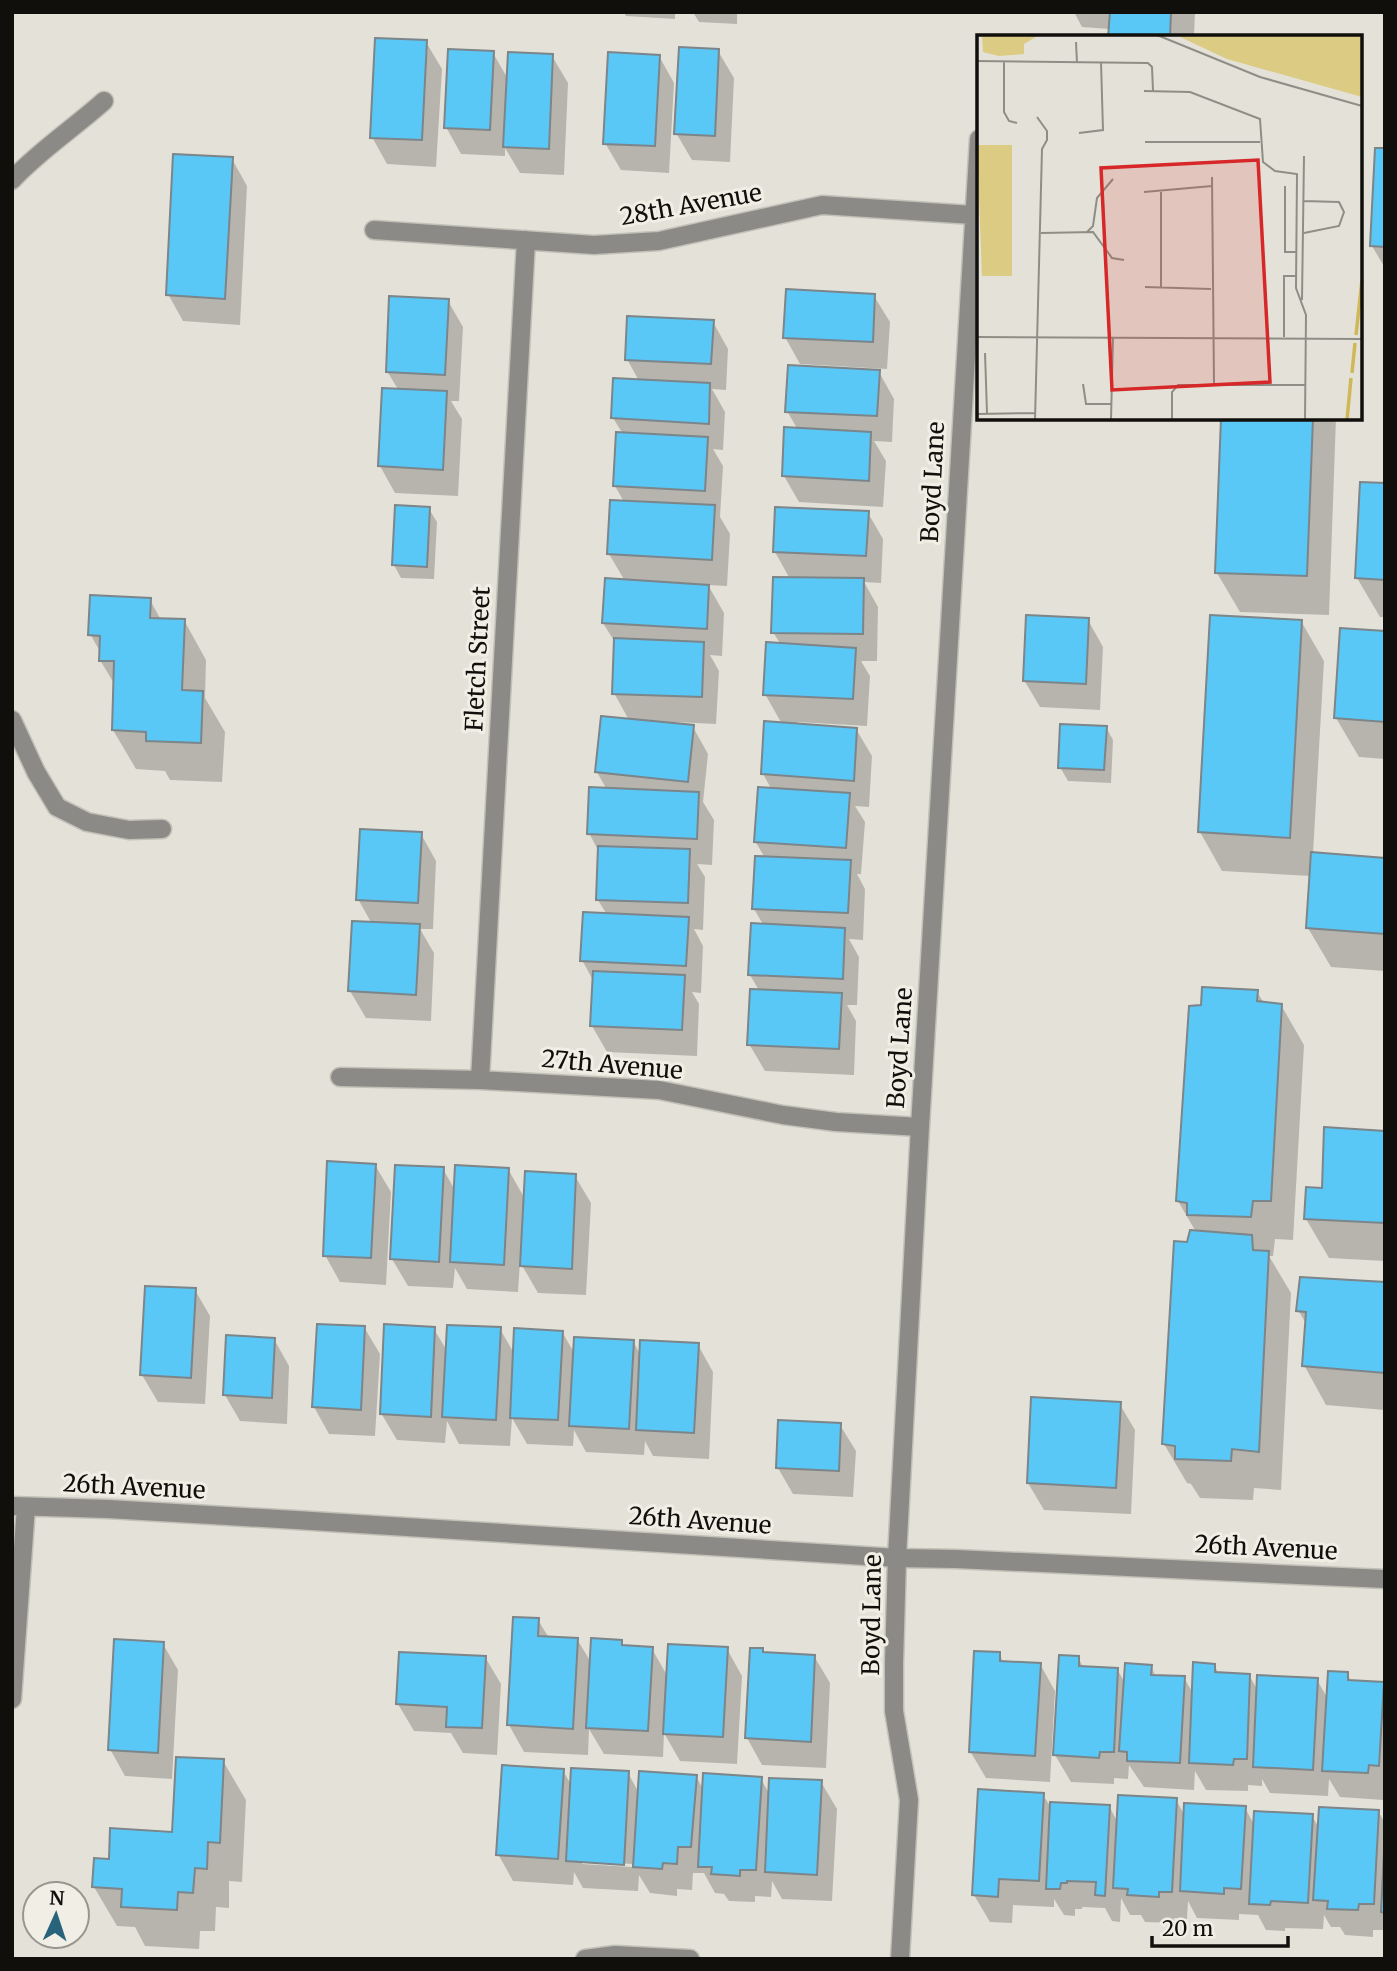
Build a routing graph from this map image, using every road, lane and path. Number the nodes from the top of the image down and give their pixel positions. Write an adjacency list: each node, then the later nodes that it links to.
1 (104, 101): 3 (street)
2 (977, 164): 4 (street, Boyd Lane)
3 (12, 180)
4 (973, 215): 6 (street, 28th Avenue); 11 (street, Boyd Lane)
5 (374, 230): 6 (street, 28th Avenue)
6 (526, 240): 10 (street, Fletch Street)
7 (12, 720): 8 (street)
8 (162, 829)
9 (340, 1077): 10 (street, 27th Avenue)
10 (481, 1080): 11 (street, 27th Avenue)
11 (920, 1127): 13 (street, Boyd Lane)
12 (19, 1507): 13 (street, 26th Avenue); 15 (street)
13 (897, 1558): 14 (street, 26th Avenue); 18 (street, Boyd Lane)
14 (1385, 1578)
15 (12, 1699)
16 (585, 1959): 17 (street)
17 (690, 1959)
18 (900, 1959)

